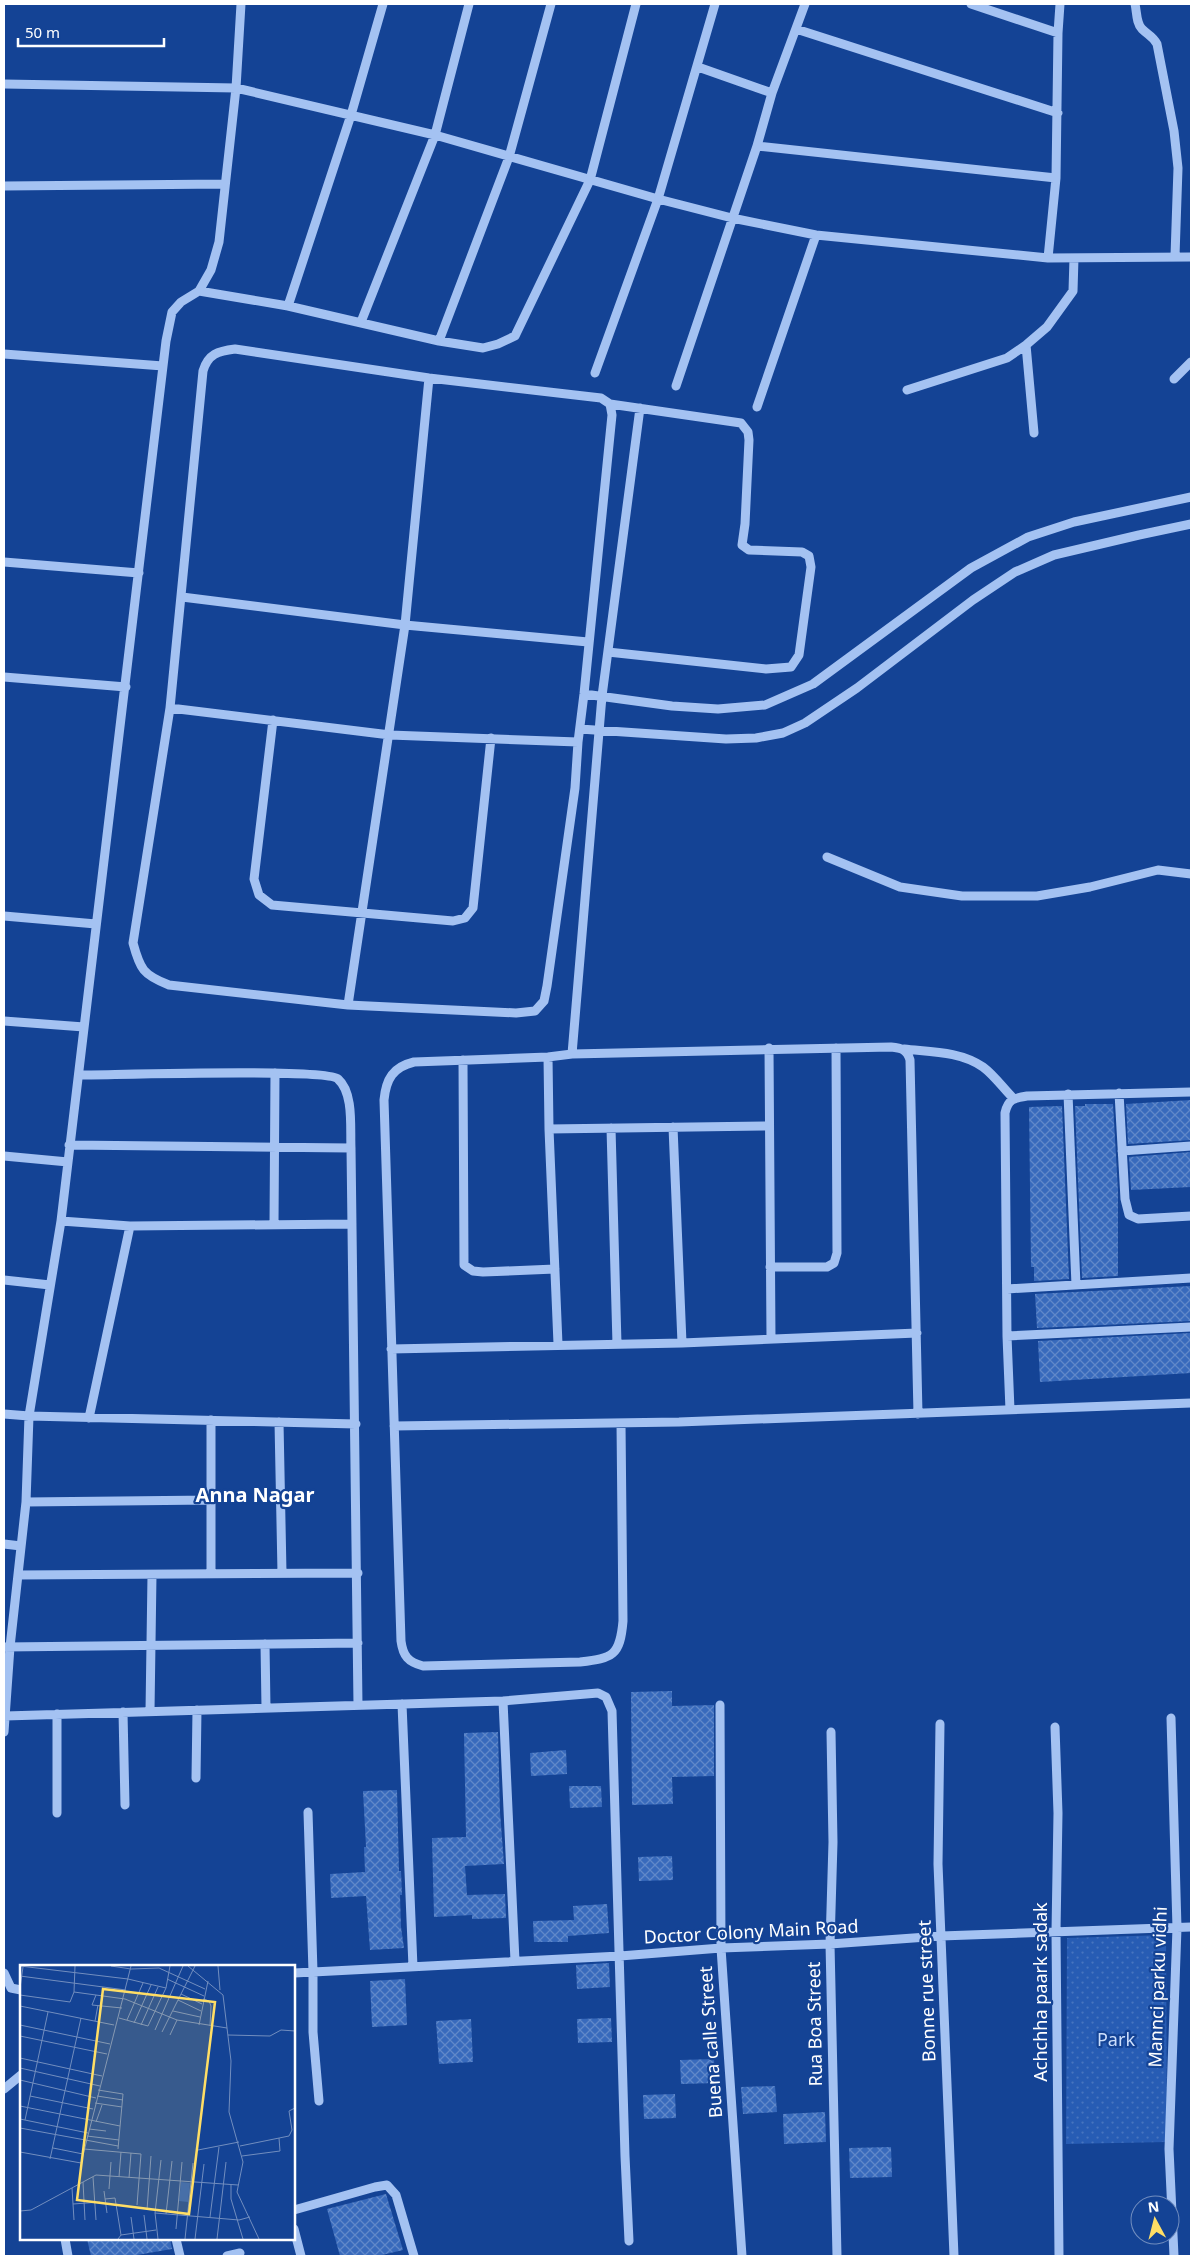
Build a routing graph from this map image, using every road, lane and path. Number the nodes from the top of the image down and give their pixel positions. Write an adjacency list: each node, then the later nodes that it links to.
1 (241, 4): 15 (street)
2 (382, 4): 18 (street)
3 (469, 4): 19 (street)
4 (552, 4): 21 (street)
5 (636, 4): 23 (street)
6 (715, 4): 13 (street)
7 (805, 4): 11 (street)
8 (971, 4): 12 (street)
9 (1060, 4): 12 (street)
10 (1135, 4): 29 (street)
11 (796, 29): 16 (street); 17 (street)
12 (1058, 33): 17 (street)
13 (698, 68): 16 (street); 26 (street)
14 (4, 84): 15 (street)
15 (236, 88): 18 (street); 24 (street)
16 (772, 94): 20 (street)
17 (1058, 113): 22 (street)
18 (351, 115): 19 (street); 34 (street)
19 (435, 135): 21 (street); 35 (street)
20 (757, 146): 22 (street); 27 (street)
21 (510, 157): 23 (street); 36 (street)
22 (1056, 178): 31 (street)
23 (590, 180): 26 (street); 36 (street)
24 (225, 184): 25 (street); 33 (street)
25 (4, 186)
26 (658, 199): 27 (street); 41 (street)
27 (732, 218): 28 (street); 44 (street)
28 (816, 235): 31 (street); 47 (street)
29 (1175, 256): 30 (street); 32 (street)
30 (1191, 257)
31 (1048, 258): 32 (street)
32 (1074, 258): 37 (street)
33 (199, 291): 34 (street); 40 (street)
34 (288, 306): 35 (street)
35 (361, 322): 36 (street)
36 (439, 341)
37 (1026, 345): 45 (street); 49 (street)
38 (4, 354): 40 (street)
39 (1191, 362): 43 (street)
40 (163, 366): 53 (street)
41 (595, 373)
42 (429, 378): 46 (street); 54 (street); 55 (street)
43 (1174, 379)
44 (676, 386)
45 (907, 390)
46 (610, 404): 48 (street); 56 (street)
47 (757, 407)
48 (640, 408): 57 (street); 57 (street)
49 (1034, 433)
50 (1191, 497): 61 (street)
51 (1191, 524): 65 (street)
52 (4, 562): 53 (street)
53 (139, 573): 59 (street)
54 (182, 597): 55 (street); 62 (street)
55 (405, 625): 56 (street); 66 (street)
56 (588, 642): 60 (street)
57 (608, 652): 61 (street)
58 (4, 677): 59 (street)
59 (126, 687): 73 (street)
60 (584, 694): 61 (street); 64 (street)
61 (602, 696): 65 (street)
62 (170, 708): 63 (street); 74 (street)
63 (272, 720): 66 (street); 71 (street)
64 (580, 729): 65 (street); 68 (street)
65 (600, 730): 80 (street)
66 (390, 735): 67 (street); 71 (street)
67 (491, 738): 68 (street); 71 (street)
68 (578, 742): 74 (street)
69 (828, 857): 70 (street)
70 (1191, 874)
71 (362, 913): 74 (street)
72 (4, 916): 73 (street)
73 (96, 924): 76 (street)
74 (348, 1005)
75 (4, 1021): 76 (street)
76 (84, 1027): 84 (street)
77 (769, 1048): 78 (street); 80 (street); 89 (street)
78 (836, 1048): 79 (street); 105 (street)
79 (904, 1049): 88 (street); 113 (street)
80 (572, 1054): 81 (street)
81 (548, 1057): 82 (street); 92 (street)
82 (463, 1060): 106 (street); 119 (street)
83 (275, 1073): 84 (street); 95 (street); 96 (street)
84 (79, 1075): 93 (street)
85 (1191, 1092): 86 (street)
86 (1119, 1093): 87 (street); 97 (street)
87 (1068, 1094): 88 (street); 110 (street)
88 (1013, 1098): 111 (street)
89 (768, 1126): 90 (street); 105 (street)
90 (673, 1127): 91 (street); 116 (street)
91 (611, 1128): 92 (street); 118 (street)
92 (549, 1130): 106 (street)
93 (69, 1146): 95 (street); 99 (street)
94 (1191, 1146): 97 (street)
95 (274, 1148): 96 (street); 103 (street)
96 (351, 1148): 102 (street)
97 (1122, 1151): 100 (street)
98 (4, 1156): 99 (street)
99 (68, 1162): 101 (street)
100 (1191, 1216)
101 (61, 1221): 104 (street); 109 (street)
102 (352, 1224): 103 (street); 129 (street)
103 (274, 1225): 104 (street)
104 (130, 1226): 125 (street)
105 (770, 1267): 115 (street)
106 (555, 1269): 117 (street)
107 (1191, 1278): 110 (street)
108 (4, 1280): 109 (street)
109 (50, 1285): 124 (street)
110 (1076, 1285): 111 (street)
111 (1007, 1289): 114 (street)
112 (1191, 1327): 114 (street)
113 (917, 1334): 115 (street); 123 (street)
114 (1007, 1336): 121 (street)
115 (771, 1339): 116 (street)
116 (682, 1343): 118 (street)
117 (558, 1344): 118 (street); 119 (street)
118 (617, 1344)
119 (391, 1349): 130 (street)
120 (1191, 1403): 121 (street)
121 (1010, 1410): 123 (street)
122 (4, 1414): 124 (street)
123 (918, 1414): 128 (street)
124 (29, 1416): 125 (street); 132 (street)
125 (89, 1418): 126 (street)
126 (211, 1420): 127 (street); 131 (street)
127 (279, 1422): 129 (street); 135 (street)
128 (622, 1423): 130 (street); 130 (street)
129 (356, 1424): 136 (street)
130 (394, 1426)
131 (211, 1500): 132 (street); 138 (street)
132 (26, 1502): 134 (street)
133 (4, 1544): 134 (street)
134 (21, 1546): 139 (street)
135 (282, 1573): 136 (street); 138 (street)
136 (358, 1573): 140 (street)
137 (152, 1574): 138 (street); 139 (street); 141 (street)
138 (211, 1574)
139 (18, 1575): 143 (street)
140 (358, 1643): 142 (street); 146 (street)
141 (152, 1644): 142 (street); 143 (street); 150 (street)
142 (265, 1644): 148 (street)
143 (7, 1647): 153 (street)
144 (503, 1701): 145 (street); 169 (street); 170 (street)
145 (402, 1704): 146 (street); 171 (street)
146 (358, 1705): 148 (street)
147 (720, 1705): 168 (street, Buena calle Street)
148 (266, 1708): 149 (street)
149 (197, 1710): 150 (street); 159 (street)
150 (150, 1711): 151 (street)
151 (123, 1712): 152 (street); 160 (street)
152 (57, 1714): 153 (street); 162 (street)
153 (5, 1716): 157 (street)
154 (1172, 1718): 164 (street, Mannci parku vidhi)
155 (940, 1724): 166 (street, Bonne rue street)
156 (1055, 1728): 165 (street, Achchha paark sadak)
157 (4, 1732)
158 (831, 1732): 167 (street, Rua Boa Street)
159 (196, 1778)
160 (125, 1805)
161 (308, 1812): 173 (street)
162 (57, 1813)
163 (1191, 1927): 164 (street, Doctor Colony Main Road)
164 (1177, 1928): 165 (street, Doctor Colony Main Road); 194 (street, Mannci parku vidhi)
165 (1056, 1931): 166 (street, Doctor Colony Main Road); 193 (street, Achchha paark sadak)
166 (941, 1936): 167 (street, Doctor Colony Main Road); 192 (street, Bonne rue street)
167 (830, 1944): 168 (street, Doctor Colony Main Road); 191 (street, Rua Boa Street)
168 (721, 1948): 169 (street, Doctor Colony Main Road); 190 (street, Buena calle Street)
169 (620, 1956): 170 (street, Doctor Colony Main Road); 183 (street)
170 (514, 1961): 171 (street, Doctor Colony Main Road)
171 (413, 1967): 173 (street, Doctor Colony Main Road)
172 (4, 1972): 175 (street)
173 (313, 1972): 174 (street, Doctor Colony Main Road); 178 (street)
174 (295, 1973)
175 (20, 1990)
176 (20, 2076): 177 (street)
177 (4, 2089)
178 (319, 2101)
179 (295, 2210): 189 (street)
180 (295, 2233): 188 (street)
181 (65, 2240): 185 (street)
182 (176, 2240): 186 (street)
183 (630, 2241)
184 (240, 2254): 187 (street)
185 (68, 2256)
186 (180, 2256)
187 (227, 2256)
188 (301, 2256)
189 (414, 2256)
190 (742, 2256)
191 (837, 2256)
192 (954, 2256)
193 (1059, 2256)
194 (1174, 2256)

